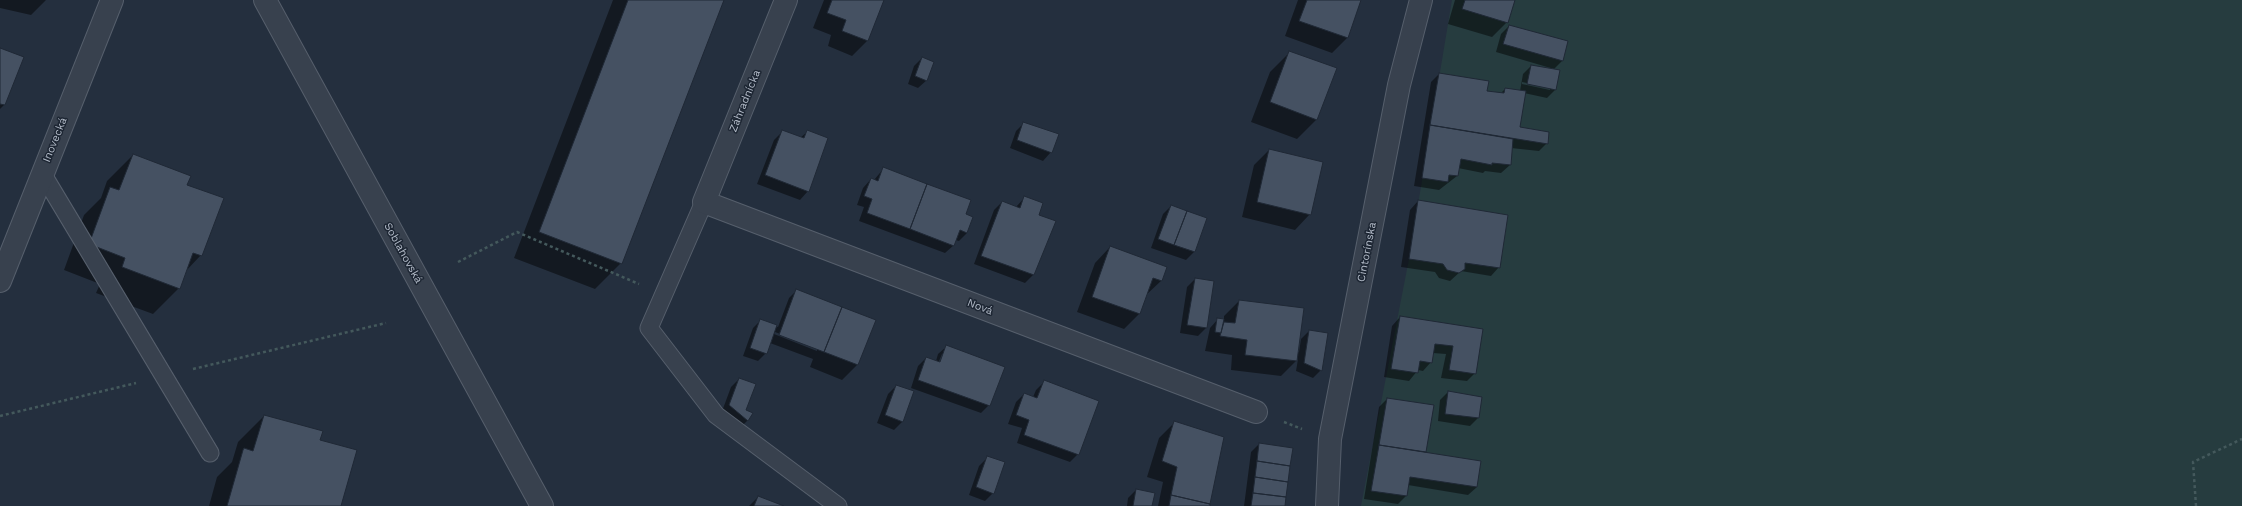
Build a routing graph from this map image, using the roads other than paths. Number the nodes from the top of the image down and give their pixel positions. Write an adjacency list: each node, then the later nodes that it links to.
1 (112, 0): 5 (street, Inovecká)
2 (265, 0): 10 (street, Soblahovská)
3 (786, 0): 6 (street, Záhradnícka)
4 (1421, 0): 12 (street, Cintorínska)
5 (42, 173): 7 (street, Inovecká); 9 (lane)
6 (704, 202): 8 (street, Nová); 11 (lane)
7 (0, 280)
8 (1256, 412)
9 (210, 452)
10 (542, 506)
11 (838, 506)
12 (1327, 506)

